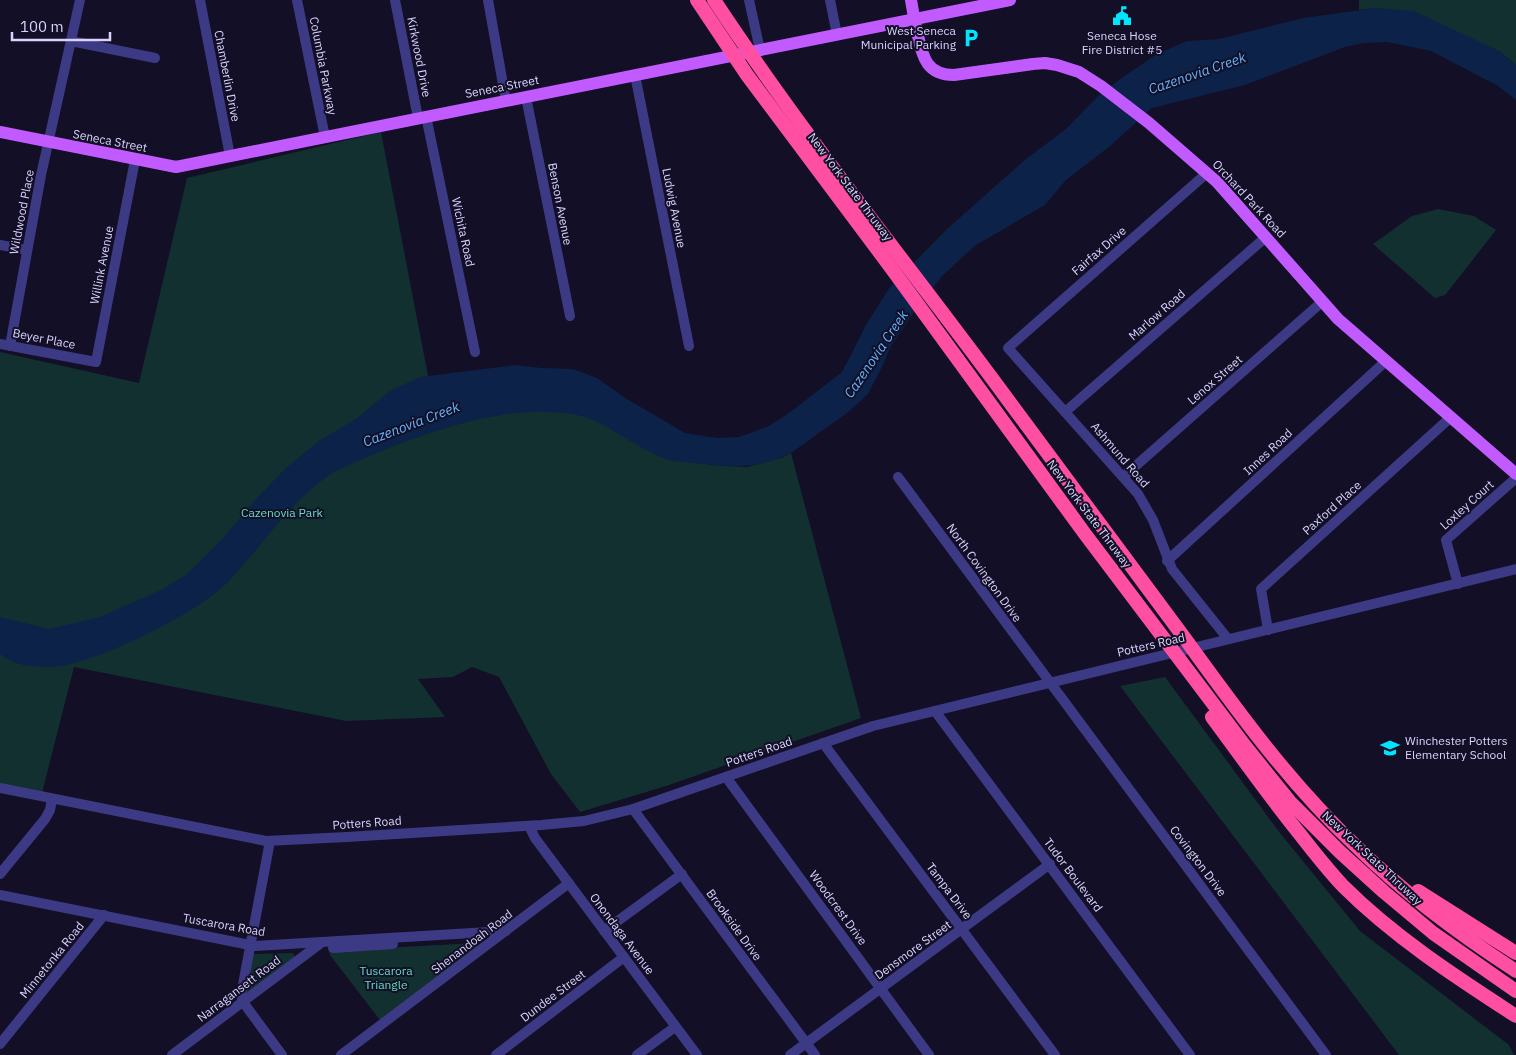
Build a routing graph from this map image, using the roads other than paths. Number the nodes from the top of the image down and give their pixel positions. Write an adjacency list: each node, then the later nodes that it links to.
1 (80, 0): 15 (street, Wildwood Place)
2 (200, 0): 25 (street, Chamberlin Drive)
3 (297, 0): 23 (street, Columbia Parkway)
4 (395, 0): 21 (street, Kirkwood Drive)
5 (488, 0): 20 (street)
6 (697, 0): 31 (highway, New York State Thruway)
7 (714, 0): 31 (highway, New York State Thruway)
8 (749, 0): 16 (street)
9 (830, 0): 14 (street)
10 (910, 0): 13 (main road, Orchard Park Road)
11 (1010, 0): 12 (main road, Seneca Street)
12 (993, 2): 13 (main road, Seneca Street)
13 (914, 20): 14 (main road, Seneca Street); 27 (main road, Orchard Park Road)
14 (837, 35): 16 (main road, Seneca Street)
15 (71, 41): 17 (street); 24 (street, Wildwood Place)
16 (760, 50): 18 (main road, Seneca Street)
17 (155, 58)
18 (635, 75): 19 (main road, Seneca Street); 35 (street, Ludwig Avenue)
19 (526, 97): 20 (main road, Seneca Street); 33 (street, Benson Avenue)
20 (506, 101): 21 (main road, Seneca Street)
21 (422, 117): 23 (main road, Seneca Street); 37 (street, Wichita Road)
22 (0, 132): 24 (main road, Seneca Street)
23 (325, 137): 25 (main road, Seneca Street)
24 (48, 143): 26 (main road, Seneca Street); 30 (street, Wildwood Place)
25 (230, 156): 26 (main road, Seneca Street)
26 (135, 160): 38 (street, Willink Avenue)
27 (1207, 174): 28 (main road, Orchard Park Road); 36 (street, Fairfax Drive)
28 (1266, 237): 32 (main road, Orchard Park Road); 40 (street, Marlow Road)
29 (0, 245): 30 (street)
30 (27, 250): 34 (street, Wildwood Place)
31 (897, 264): 51 (highway, New York State Thruway); 61 (highway, New York State Thruway)
32 (1323, 301): 39 (main road, Orchard Park Road); 44 (street, Lenox Street)
33 (570, 316)
34 (5, 345): 38 (street, Beyer Place)
35 (689, 346)
36 (1008, 348): 40 (street, Ashmund Road)
37 (475, 352)
38 (82, 360)
39 (1386, 361): 41 (main road, Orchard Park Road); 46 (street, Innes Road)
40 (1065, 412): 44 (street, Ashmund Road)
41 (1451, 417): 42 (main road, Orchard Park Road); 49 (street, Paxford Place)
42 (1516, 474)
43 (898, 477): 52 (street, North Covington Drive)
44 (1123, 477): 46 (street, Ashmund Road)
45 (1516, 478): 48 (street, Loxley Court)
46 (1168, 561): 50 (street, Ashmund Road)
47 (1516, 569): 48 (street, Potters Road)
48 (1458, 584): 49 (street, Potters Road)
49 (1268, 630): 50 (street, Potters Road)
50 (1228, 640): 52 (street, Potters Road)
51 (1188, 676): 80 (highway, New York State Thruway); 81 (highway)
52 (1049, 683): 53 (street, Potters Road); 99 (street, Covington Drive)
53 (935, 711): 54 (street, Potters Road); 62 (street, Tudor Boulevard)
54 (824, 743): 55 (street, Potters Road); 69 (street, Tampa Drive)
55 (726, 777): 58 (street, Potters Road); 79 (street, Woodcrest Drive)
56 (0, 788): 57 (street, Potters Road)
57 (52, 799): 60 (street, Potters Road); 63 (street)
58 (633, 809): 59 (street, Potters Road); 64 (street, Brookside Drive)
59 (529, 826): 60 (street, Potters Road); 65 (street, Onondaga Avenue)
60 (270, 841): 74 (street)
61 (1355, 846): 76 (highway); 78 (highway, New York State Thruway)
62 (1050, 864): 69 (street, Densmore Street); 98 (street, Tudor Boulevard)
63 (0, 874)
64 (682, 874): 71 (street); 86 (street, Brookside Drive)
65 (568, 883): 70 (street, Shenandoah Road); 71 (street, Onondaga Avenue)
66 (0, 895): 68 (street, Tuscarora Road)
67 (0, 901): 68 (street, Tuscarora Road)
68 (102, 918): 74 (street, Tuscarora Road); 87 (street, Minnetonka Road)
69 (962, 930): 79 (street, Densmore Street); 97 (street, Tampa Drive)
70 (506, 931): 72 (street, Shenandoah Road); 73 (street, Tuscarora Road)
71 (604, 931): 77 (street, Onondaga Avenue)
72 (497, 938): 75 (street, Tuscarora Road); 90 (street, Shenandoah Road)
73 (322, 942): 74 (street, Tuscarora Road); 75 (street, Narragansett Road)
74 (250, 947): 75 (street, Tuscarora Road); 82 (street)
75 (313, 949): 82 (street, Narragansett Road)
76 (1516, 953)
77 (624, 957): 84 (street, Onondaga Avenue); 91 (street, Dundee Street)
78 (1516, 971)
79 (881, 989): 86 (street, Densmore Street); 96 (street, Woodcrest Drive)
80 (1516, 991)
81 (1478, 992): 83 (highway); 85 (highway)
82 (243, 1002): 88 (street, Narragansett Road); 89 (street)
83 (1516, 1016)
84 (676, 1026): 92 (street); 93 (street, Onondaga Avenue)
85 (1516, 1026)
86 (806, 1043): 94 (street, Densmore Street); 95 (street, Brookside Drive)
87 (0, 1044)
88 (172, 1055)
89 (282, 1055)
90 (341, 1055)
91 (496, 1055)
92 (637, 1055)
93 (697, 1055)
94 (790, 1055)
95 (815, 1055)
96 (929, 1055)
97 (1054, 1055)
98 (1190, 1055)
99 (1326, 1055)

